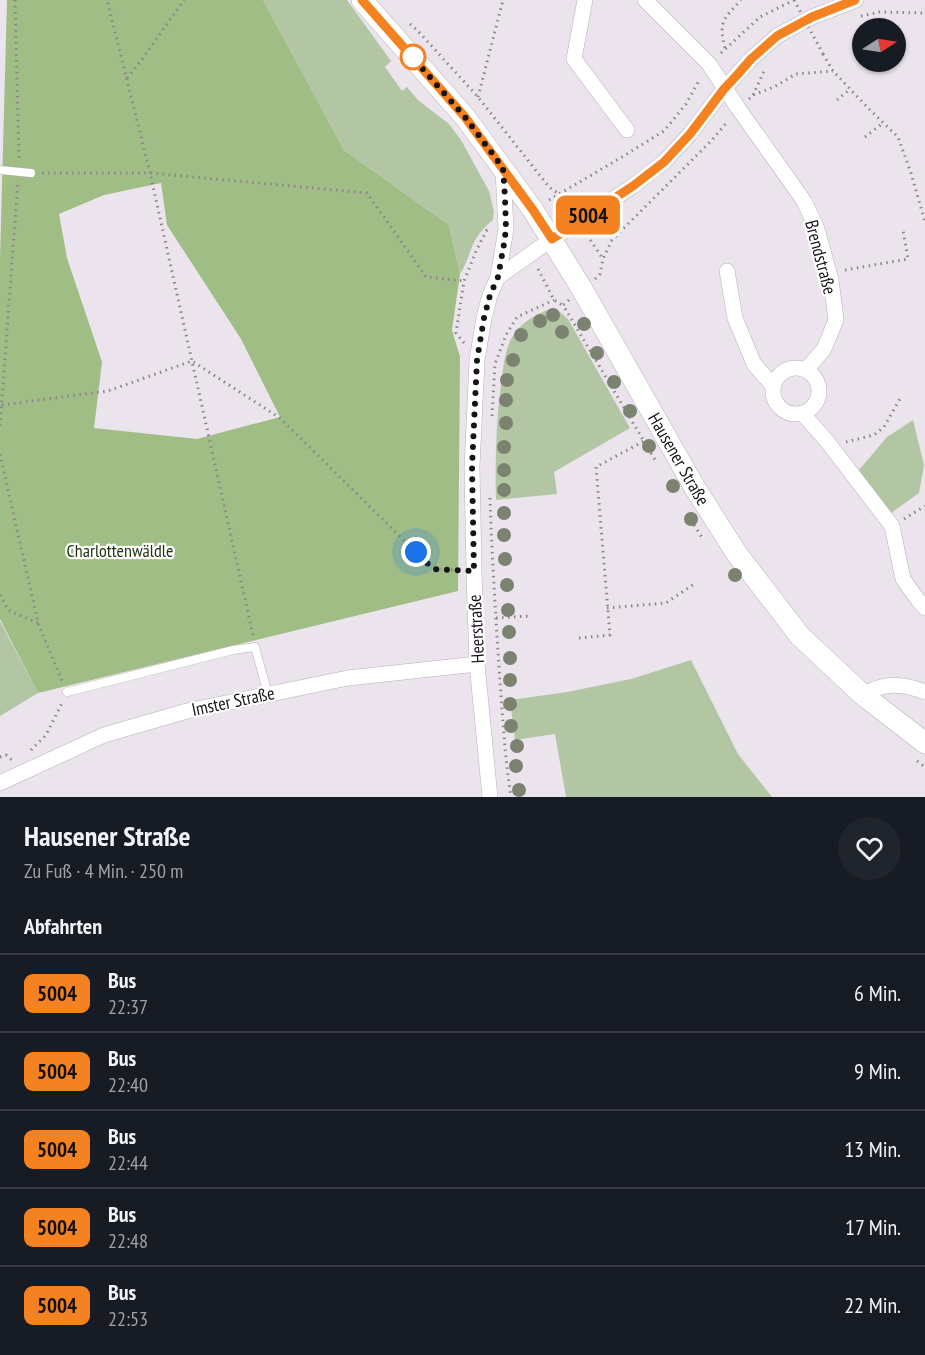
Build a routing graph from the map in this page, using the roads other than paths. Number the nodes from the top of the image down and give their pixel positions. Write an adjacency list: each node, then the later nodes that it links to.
1 (363, 0): 7 (main road, Hausener Straße)
2 (585, 0): 6 (street)
3 (645, 0): 5 (street, Brendstraße)
4 (856, 0): 5 (street)
5 (724, 89): 10 (street); 13 (street, Brendstraße)
6 (627, 129)
7 (503, 168): 10 (main road, Hausener Straße); 12 (street, Heerstraße)
8 (0, 170): 9 (lane)
9 (31, 173)
10 (552, 239): 12 (street); 21 (main road, Hausener Straße)
11 (727, 271): 14 (street)
12 (498, 277): 17 (street, Heerstraße)
13 (806, 370): 14 (street); 15 (street)
14 (773, 386): 15 (street)
15 (802, 413): 16 (street)
16 (925, 608)
17 (477, 664): 20 (street, Imster Straße); 24 (street, Heerstraße)
18 (67, 692): 20 (lane)
19 (925, 692): 21 (street)
20 (268, 694): 23 (street, Imster Straße)
21 (863, 695): 22 (main road, Hausener Straße)
22 (925, 743)
23 (0, 783)
24 (490, 797)

